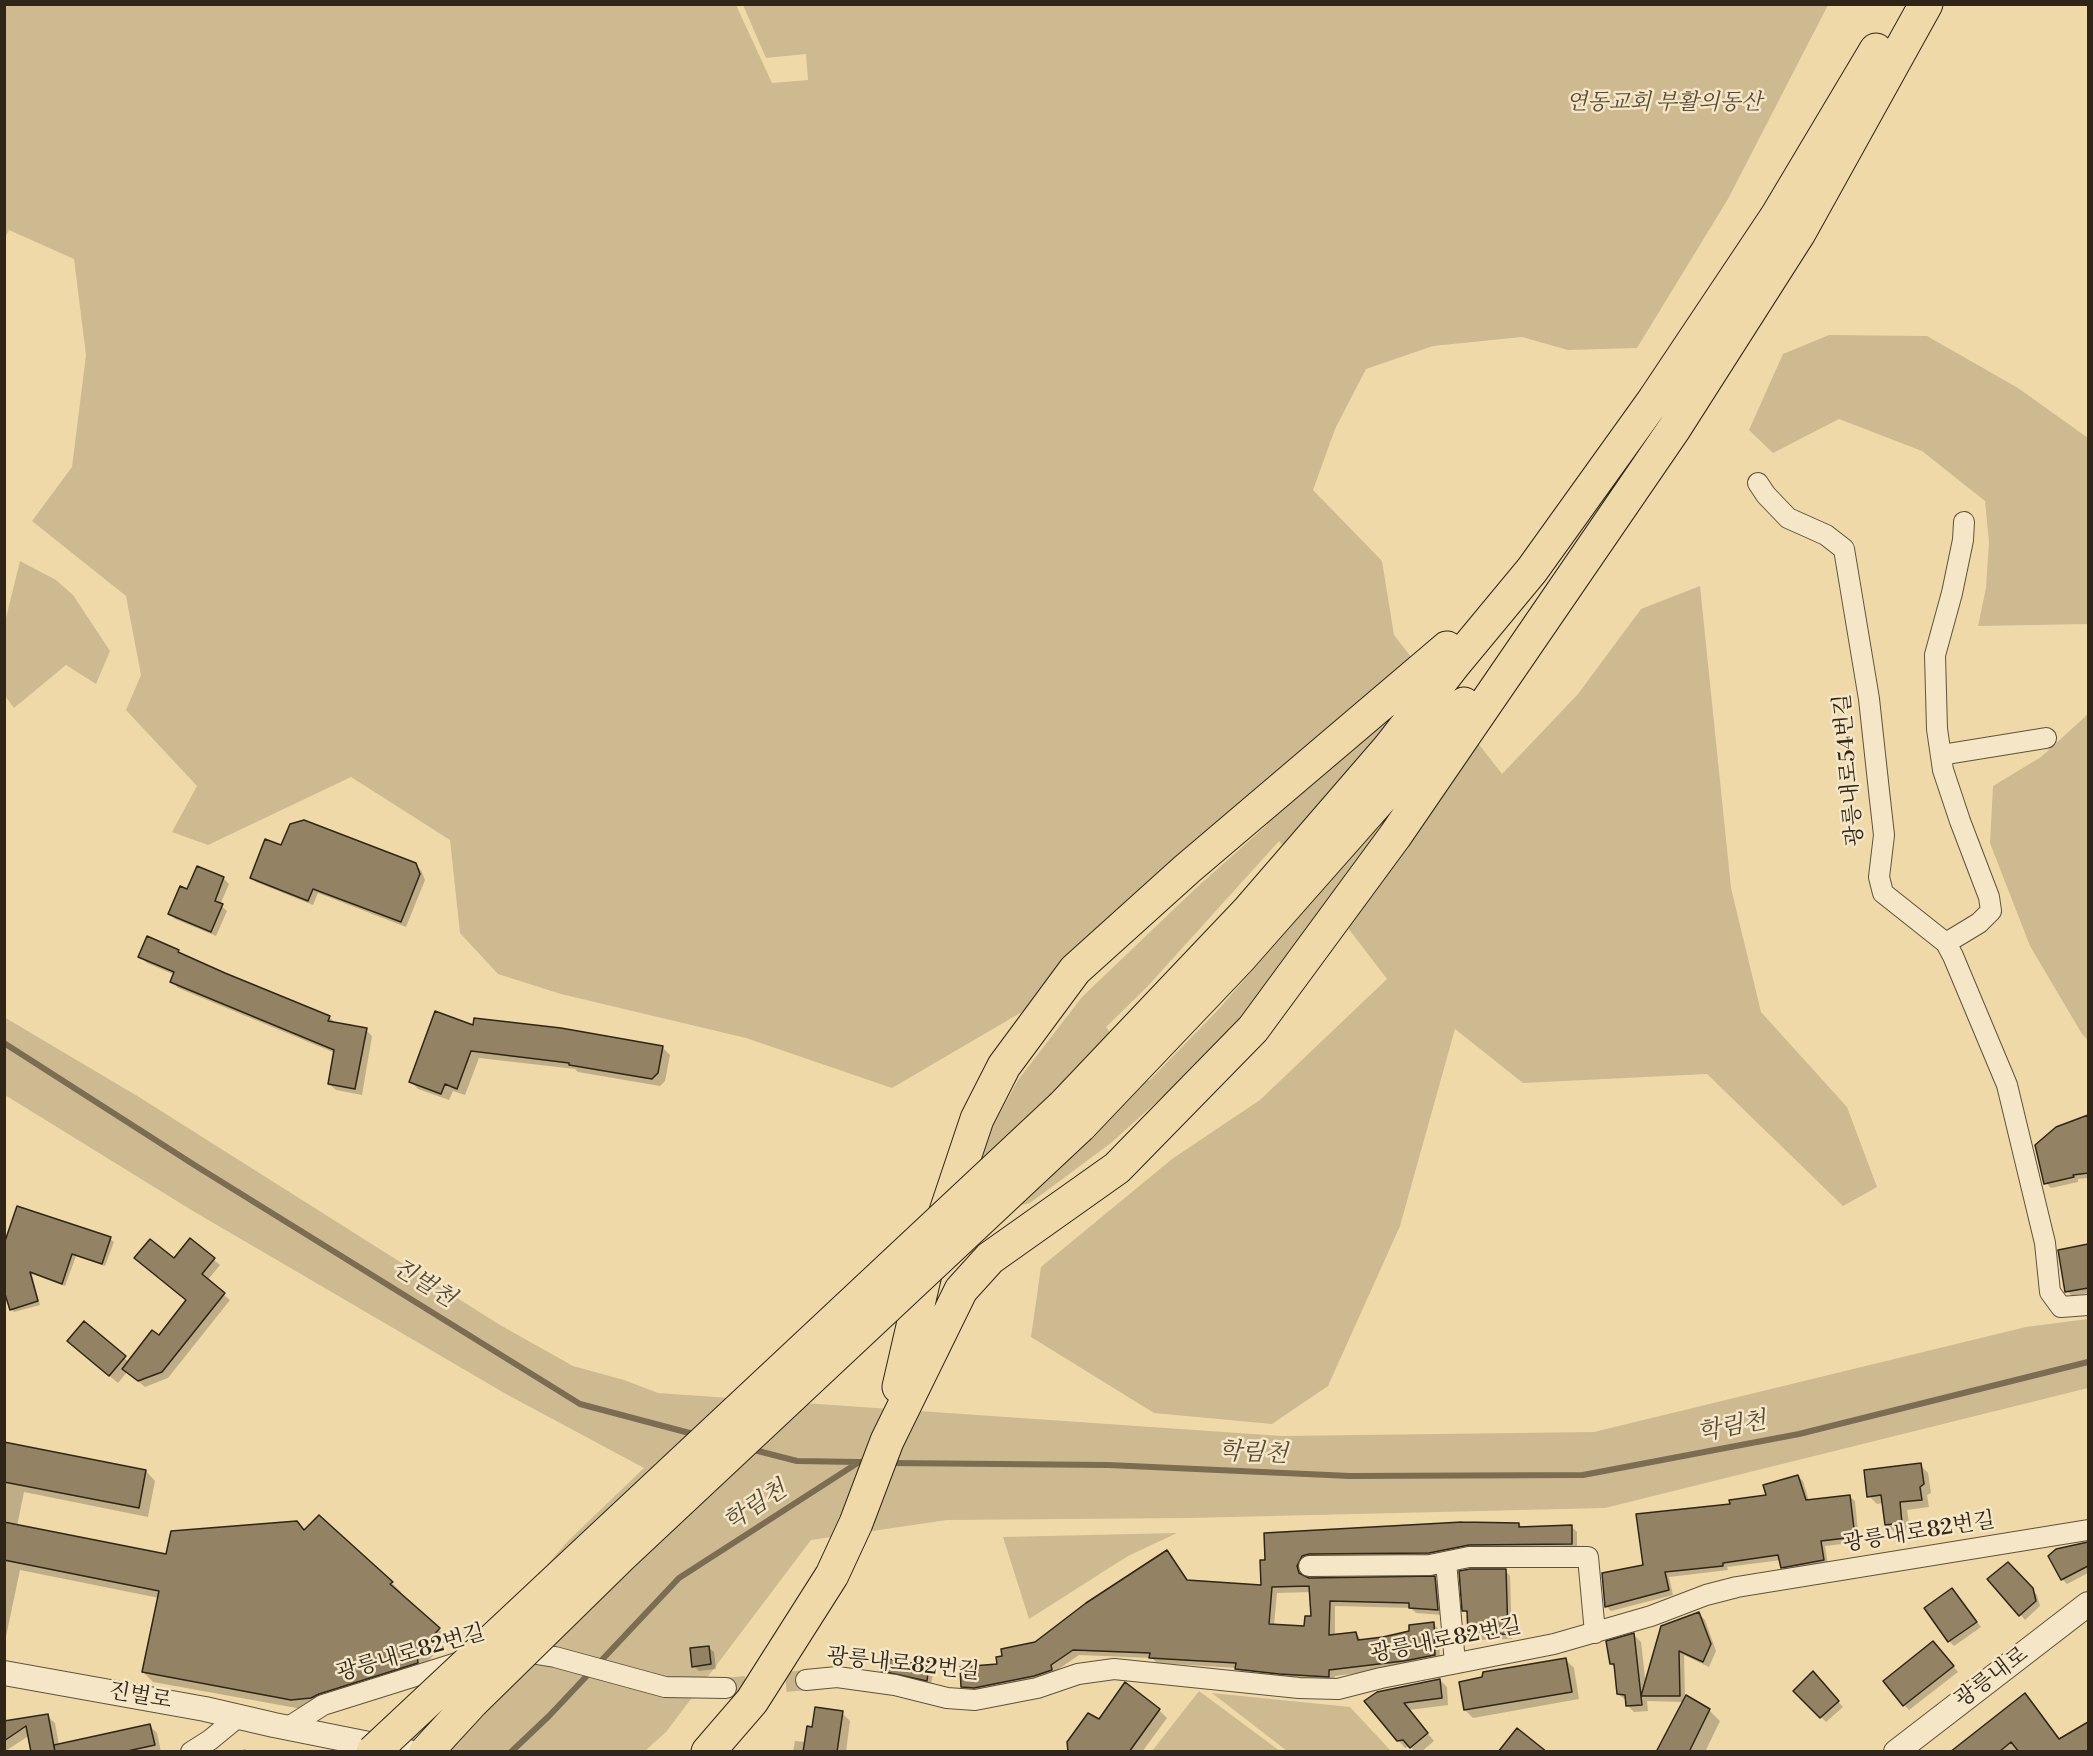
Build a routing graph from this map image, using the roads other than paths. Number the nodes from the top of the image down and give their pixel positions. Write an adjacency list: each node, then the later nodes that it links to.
1 (1903, 4): 5 (highway)
2 (1926, 4): 6 (highway)
3 (1758, 483): 9 (street, 광릉내로54번길)
4 (1964, 522): 8 (street)
5 (1532, 570): 10 (highway); 12 (highway)
6 (1565, 587): 10 (highway); 12 (highway)
7 (2046, 738): 8 (street)
8 (1941, 754): 9 (street)
9 (1946, 943): 11 (street, 광릉내로54번길)
10 (1072, 1116): 26 (highway, bridge); 28 (highway, bridge)
11 (2088, 1305)
12 (887, 1441): 21 (highway)
13 (2088, 1530): 17 (street, 광릉내로82번길)
14 (1446, 1562): 15 (street); 17 (street); 18 (street)
15 (1309, 1566)
16 (2088, 1604): 24 (street, 광릉내로)
17 (1595, 1633): 18 (street, 광릉내로82번길)
18 (1455, 1663): 20 (street, 광릉내로82번길)
19 (4, 1673): 22 (street, 진벌로)
20 (806, 1680)
21 (739, 1694): 23 (street, 광릉내로82번길); 29 (highway); 30 (highway)
22 (238, 1717): 23 (street, 진벌로); 25 (street)
23 (280, 1726): 27 (street, 진벌로)
24 (1901, 1750)
25 (191, 1752)
26 (373, 1752)
27 (409, 1752)
28 (426, 1752)
29 (708, 1752)
30 (737, 1752)

